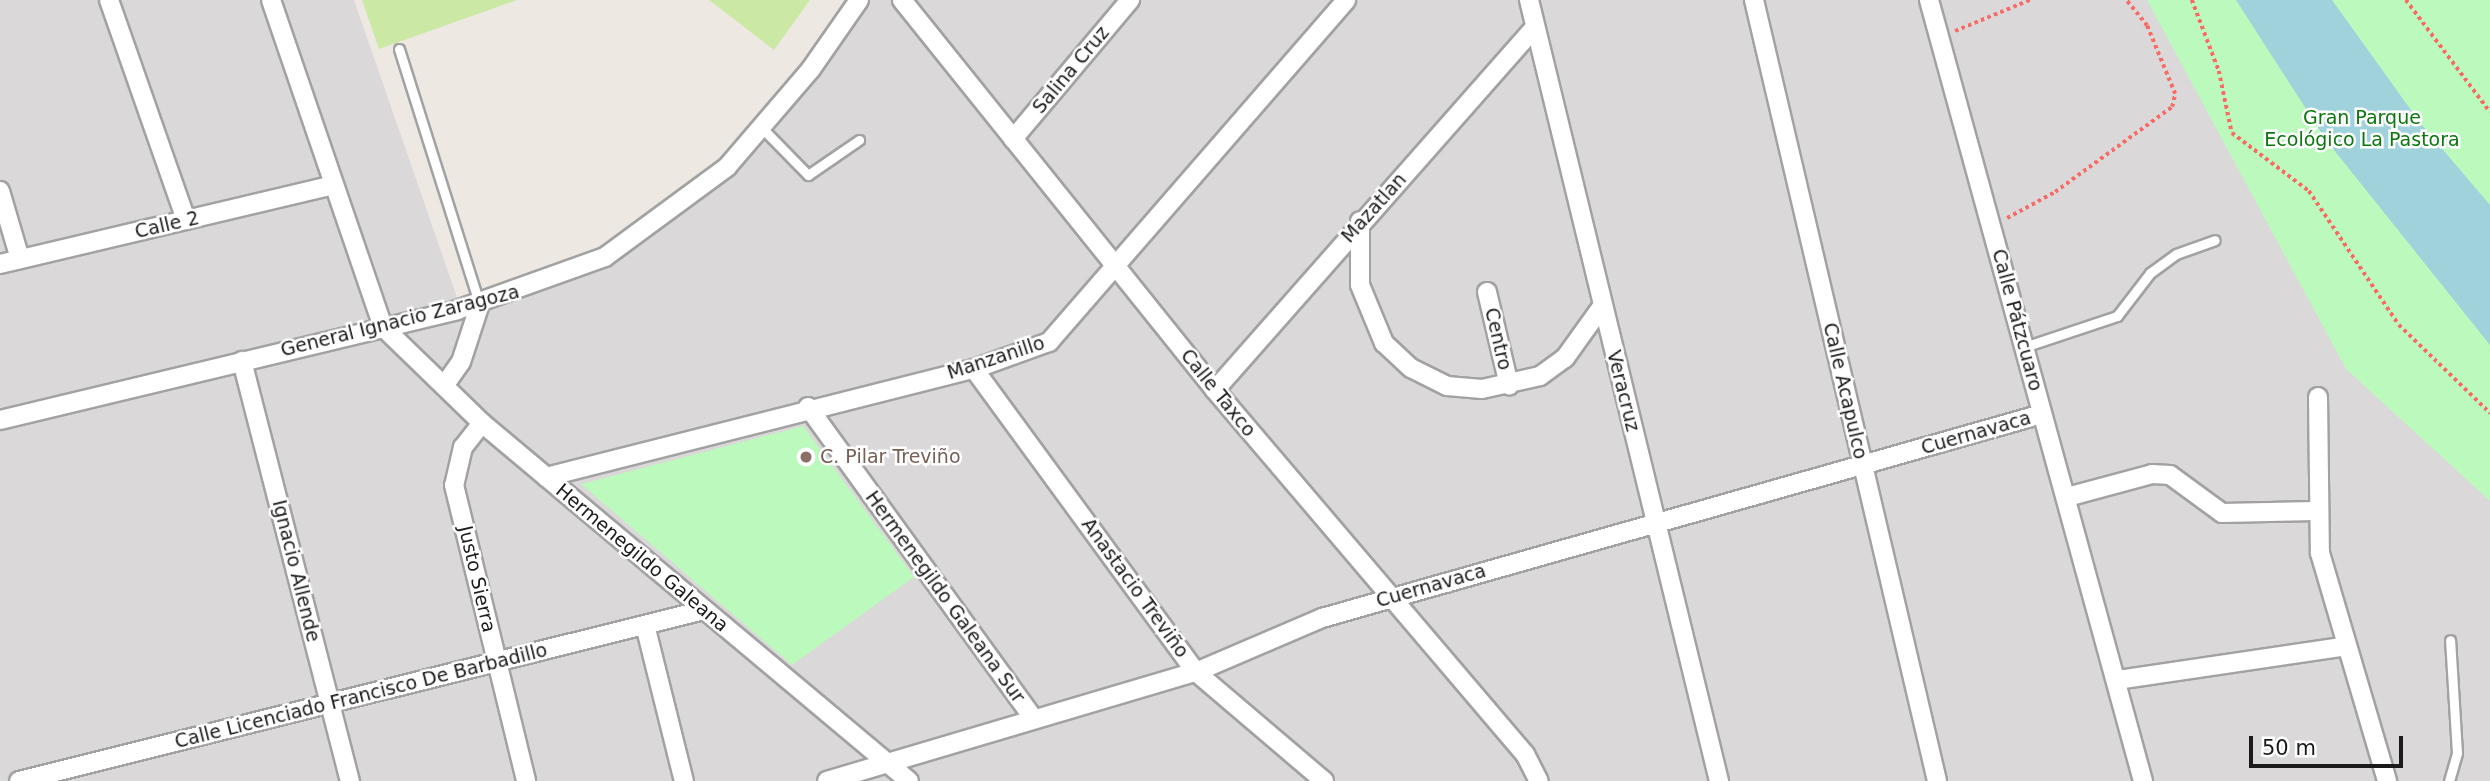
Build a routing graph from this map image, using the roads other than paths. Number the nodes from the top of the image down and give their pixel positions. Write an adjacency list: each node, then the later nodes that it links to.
1 (109, 0): 17 (street)
2 (271, 0): 15 (street)
3 (859, 0): 12 (street, General Ignacio Zaragoza)
4 (902, 0): 13 (street, Calle Taxco)
5 (1130, 0): 13 (street, Salina Cruz)
6 (1346, 0): 22 (street, Manzanillo)
7 (1754, 0): 38 (street, Calle Acapulco)
8 (1930, 0): 27 (street, Calle Pátzcuaro)
9 (1533, 1): 10 (street, Veracruz)
10 (1535, 27): 18 (street, Mazatlan); 25 (street, Veracruz)
11 (399, 49): 24 (lane)
12 (762, 128): 14 (lane); 24 (street, General Ignacio Zaragoza)
13 (1013, 139): 22 (street, Calle Taxco)
14 (859, 140)
15 (334, 186): 17 (street, Calle 2); 26 (street)
16 (0, 191): 20 (street)
17 (186, 220): 20 (street, Calle 2)
18 (1360, 221): 31 (street); 32 (street, Mazatlan)
19 (2215, 240): 27 (lane)
20 (20, 259): 21 (street, Calle 2)
21 (0, 264)
22 (1115, 265): 29 (street, Manzanillo); 32 (street, Calle Taxco)
23 (1487, 292): 31 (street, Centro)
24 (480, 304): 26 (street, General Ignacio Zaragoza); 30 (street)
25 (1603, 305): 31 (street); 42 (street, Veracruz)
26 (383, 327): 28 (street, General Ignacio Zaragoza); 30 (street, Hermenegildo Galeana)
27 (2024, 347): 35 (street, Calle Pátzcuaro)
28 (242, 361): 36 (street, General Ignacio Zaragoza); 51 (street, Ignacio Allende)
29 (974, 369): 34 (street, Manzanillo); 49 (street, Anastacio Treviño)
30 (444, 386): 37 (street, Hermenegildo Galeana)
31 (1509, 386)
32 (1215, 390): 43 (street, Calle Taxco)
33 (2318, 397): 41 (street)
34 (808, 407): 39 (street, Manzanillo); 52 (street, Hermenegildo Galeana Sur)
35 (2042, 414): 38 (street, Cuernavaca); 40 (street, Calle Pátzcuaro)
36 (0, 420)
37 (482, 423): 39 (street, Hermenegildo Galeana); 48 (street, Justo Sierra)
38 (1862, 465): 42 (street, Cuernavaca); 63 (street, Calle Acapulco)
39 (545, 477): 44 (street, Hermenegildo Galeana)
40 (2067, 497): 41 (street); 50 (street, Calle Pátzcuaro)
41 (2315, 511): 47 (street)
42 (1655, 523): 43 (street, Cuernavaca); 62 (street, Veracruz)
43 (1387, 598): 49 (street, Cuernavaca); 61 (street, Calle Taxco)
44 (704, 610): 45 (street, Calle Licenciado Francisco De Barbadillo); 53 (street, Hermenegildo Galeana)
45 (645, 625): 48 (street, Calle Licenciado Francisco De Barbadillo); 58 (street)
46 (2450, 640): 66 (lane)
47 (2347, 646): 50 (street); 65 (street)
48 (496, 662): 51 (street, Calle Licenciado Francisco De Barbadillo); 57 (street, Justo Sierra)
49 (1196, 672): 52 (street, Cuernavaca); 60 (street, Anastacio Treviño)
50 (2117, 680): 64 (street, Calle Pátzcuaro)
51 (331, 705): 55 (street, Calle Licenciado Francisco De Barbadillo); 56 (street, Ignacio Allende)
52 (1033, 718): 53 (street, Cuernavaca)
53 (886, 762): 54 (street, Cuernavaca); 59 (street, Hermenegildo Galeana)
54 (839, 779)
55 (19, 781)
56 (349, 781)
57 (526, 781)
58 (684, 781)
59 (908, 781)
60 (1324, 781)
61 (1539, 781)
62 (1719, 781)
63 (1937, 781)
64 (2143, 781)
65 (2387, 781)
66 (2449, 781)

